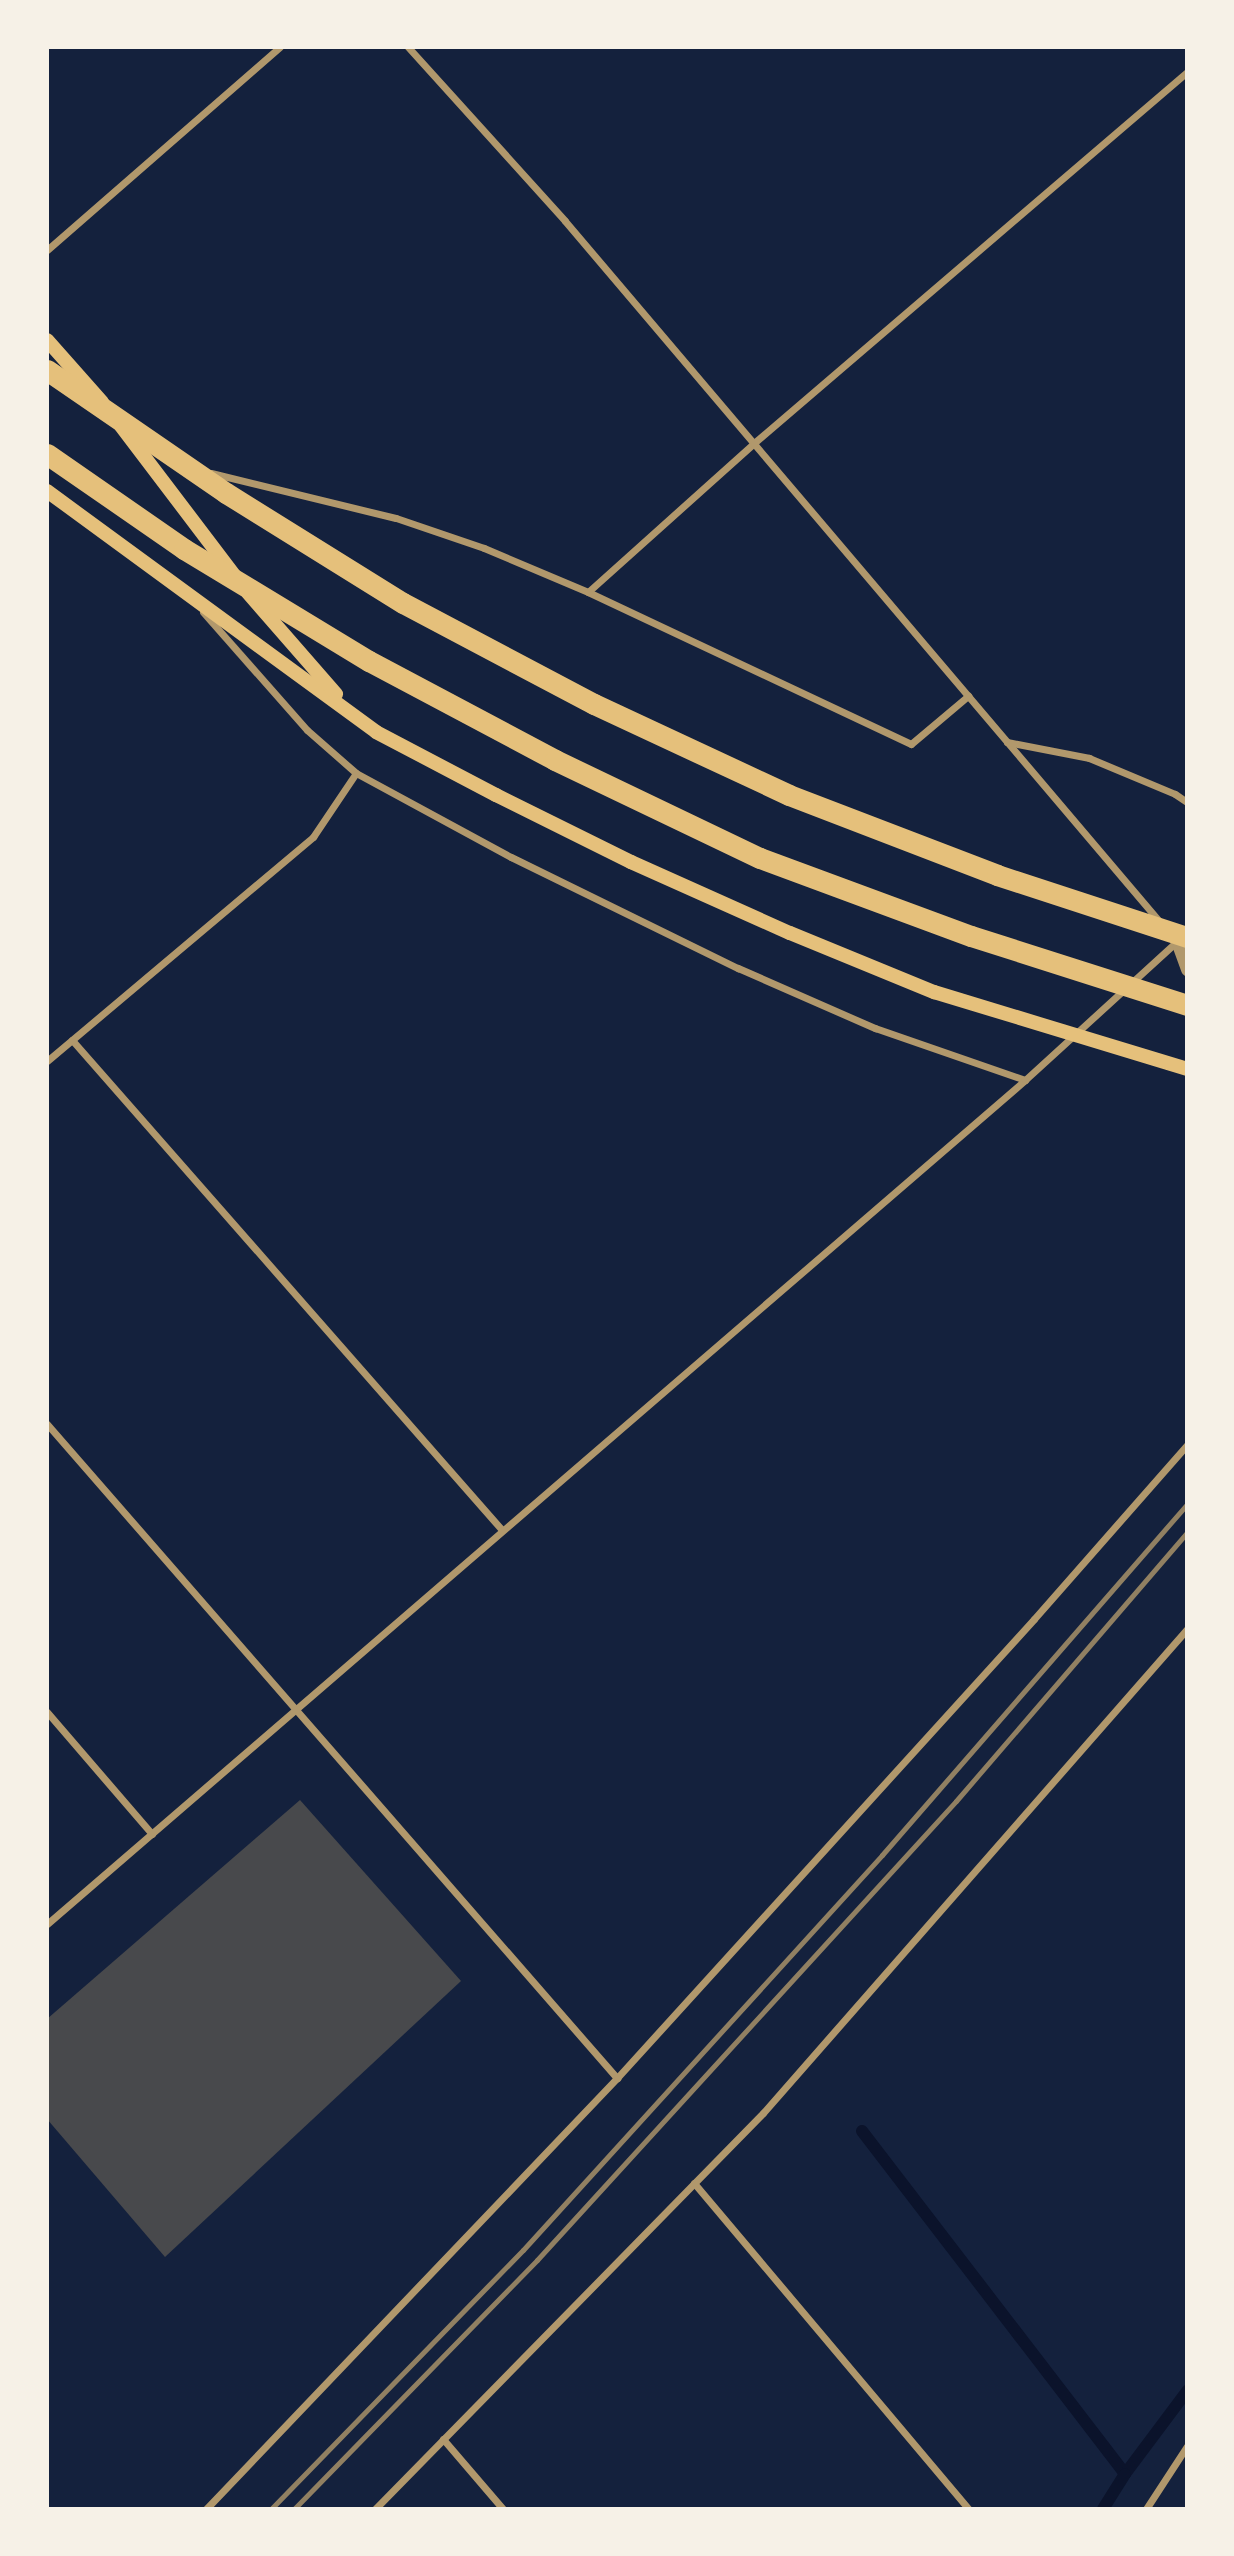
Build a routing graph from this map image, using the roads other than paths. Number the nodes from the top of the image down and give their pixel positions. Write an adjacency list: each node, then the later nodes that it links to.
1 (280, 47): 4 (street)
2 (408, 47): 7 (street)
3 (1187, 72): 7 (street)
4 (47, 250)
5 (47, 340): 9 (main road)
6 (47, 370): 18 (highway)
7 (754, 443): 11 (street); 13 (street)
8 (47, 454): 20 (highway)
9 (142, 454): 11 (street); 14 (main road)
10 (47, 491): 12 (main road)
11 (588, 592): 13 (street)
12 (189, 595): 14 (main road); 16 (street)
13 (968, 696): 15 (street)
14 (376, 732): 23 (main road)
15 (1007, 742): 17 (street); 18 (street)
16 (356, 773): 21 (street); 24 (street)
17 (1187, 802)
18 (1183, 937): 19 (street); 24 (street)
19 (1187, 970)
20 (1187, 1005)
21 (72, 1040): 22 (street); 27 (street)
22 (47, 1061)
23 (1187, 1069)
24 (1025, 1080): 27 (street)
25 (47, 1424): 30 (street)
26 (1187, 1445): 33 (street)
27 (502, 1530): 30 (street)
28 (1187, 1629): 34 (street)
29 (47, 1712): 31 (street)
30 (296, 1712): 31 (street); 33 (street)
31 (152, 1834): 32 (street)
32 (47, 1924)
33 (617, 2078): 37 (street)
34 (694, 2183): 35 (street); 40 (street)
35 (443, 2439): 38 (street); 39 (street)
36 (1187, 2446): 41 (street)
37 (206, 2509)
38 (374, 2509)
39 (503, 2509)
40 (969, 2509)
41 (1146, 2509)

